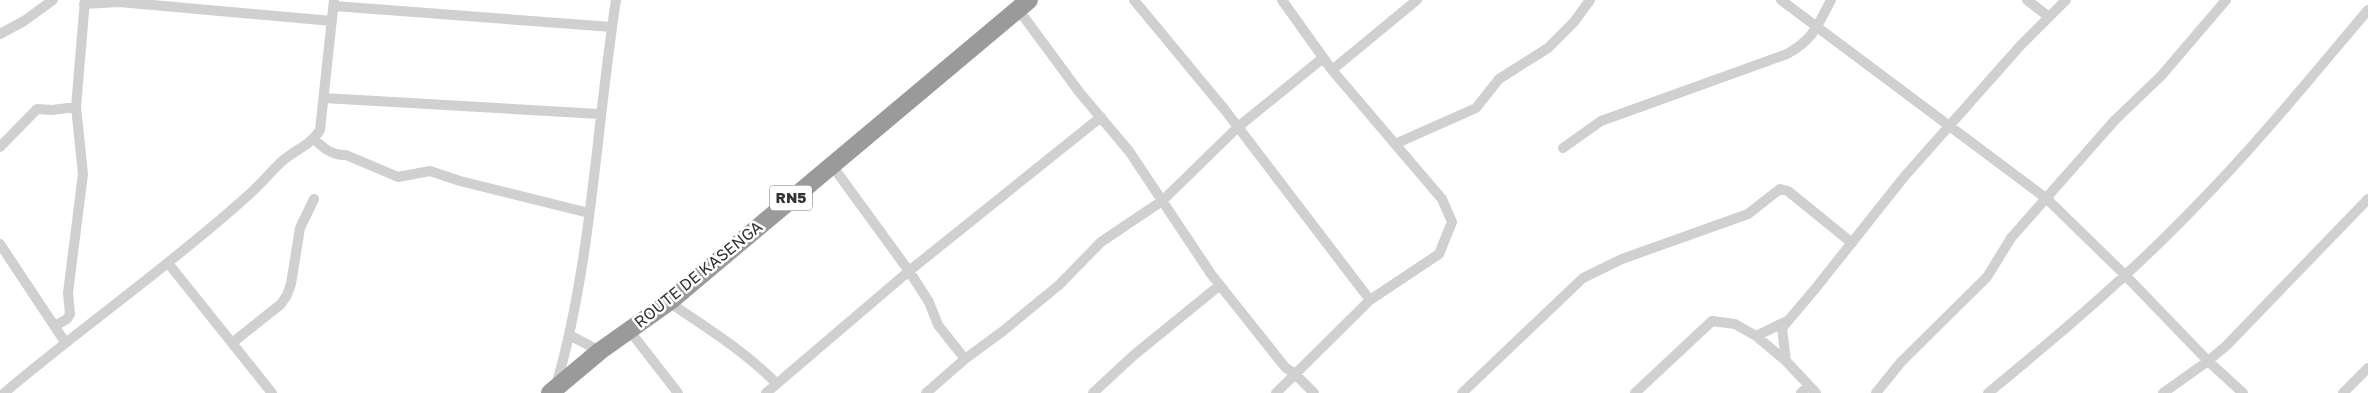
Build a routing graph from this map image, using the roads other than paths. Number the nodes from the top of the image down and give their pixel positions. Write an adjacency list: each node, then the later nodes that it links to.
1 (53, 0): 20 (street)
2 (616, 0): 18 (street)
3 (1134, 0): 28 (street)
4 (1282, 0): 21 (street)
5 (1417, 0): 22 (street)
6 (1590, 0): 30 (street)
7 (1781, 0): 19 (street)
8 (1831, 0): 19 (street)
9 (2027, 0): 16 (street)
10 (2066, 0): 16 (street)
11 (2226, 0): 35 (street)
12 (85, 2): 17 (street); 24 (street)
13 (334, 3): 17 (street); 18 (street)
14 (1023, 4): 26 (street); 33 (highway, ROUTE DE KASENGA / RN5)
15 (2368, 10): 43 (street)
16 (2049, 17): 27 (street)
17 (332, 21): 23 (street)
18 (612, 27): 25 (street)
19 (1818, 28): 27 (street); 32 (street)
20 (0, 34)
21 (1323, 58): 22 (street); 28 (street)
22 (1332, 70): 30 (street)
23 (324, 98): 25 (street); 29 (street)
24 (76, 107): 31 (street); 48 (street)
25 (600, 114): 38 (street)
26 (1101, 117): 37 (street); 42 (street)
27 (1950, 126): 35 (street); 39 (street)
28 (1238, 127): 37 (street); 45 (street)
29 (314, 139): 38 (street); 41 (street)
30 (1395, 144): 45 (street)
31 (0, 147)
32 (1563, 148)
33 (831, 164): 42 (street); 46 (highway, ROUTE DE KASENGA / RN5)
34 (314, 199): 53 (street)
35 (2047, 199): 43 (street); 74 (street)
36 (2368, 199): 56 (street)
37 (1162, 201): 44 (street); 55 (street)
38 (589, 213): 50 (street)
39 (1852, 243): 47 (street); 71 (street)
40 (0, 244): 48 (street)
41 (168, 263): 52 (street); 53 (street)
42 (909, 271): 55 (street); 60 (street)
43 (2125, 275): 56 (street); 75 (street)
44 (1220, 286): 59 (street); 68 (street)
45 (1370, 300): 59 (street)
46 (669, 302): 49 (highway, ROUTE DE KASENGA / RN5); 60 (street)
47 (1788, 320): 51 (street); 57 (street)
48 (55, 326): 52 (street)
49 (629, 330): 54 (highway, ROUTE DE KASENGA / RN5); 65 (street)
50 (570, 336): 54 (street); 62 (street)
51 (1756, 336): 57 (street); 72 (street)
52 (65, 342): 63 (street)
53 (232, 342): 64 (street)
54 (600, 351): 62 (highway, ROUTE DE KASENGA / RN5)
55 (965, 359): 67 (street)
56 (2208, 361): 76 (street); 77 (street)
57 (1786, 362): 61 (street)
58 (2368, 368): 78 (street)
59 (1296, 374): 69 (street); 70 (street)
60 (776, 384): 66 (street)
61 (1804, 389): 73 (street)
62 (553, 392)
63 (4, 393)
64 (272, 393)
65 (678, 393)
66 (766, 393)
67 (926, 393)
68 (1093, 393)
69 (1276, 393)
70 (1314, 393)
71 (1462, 393)
72 (1635, 393)
73 (1816, 393)
74 (1876, 393)
75 (1988, 393)
76 (2162, 393)
77 (2244, 393)
78 (2343, 393)

